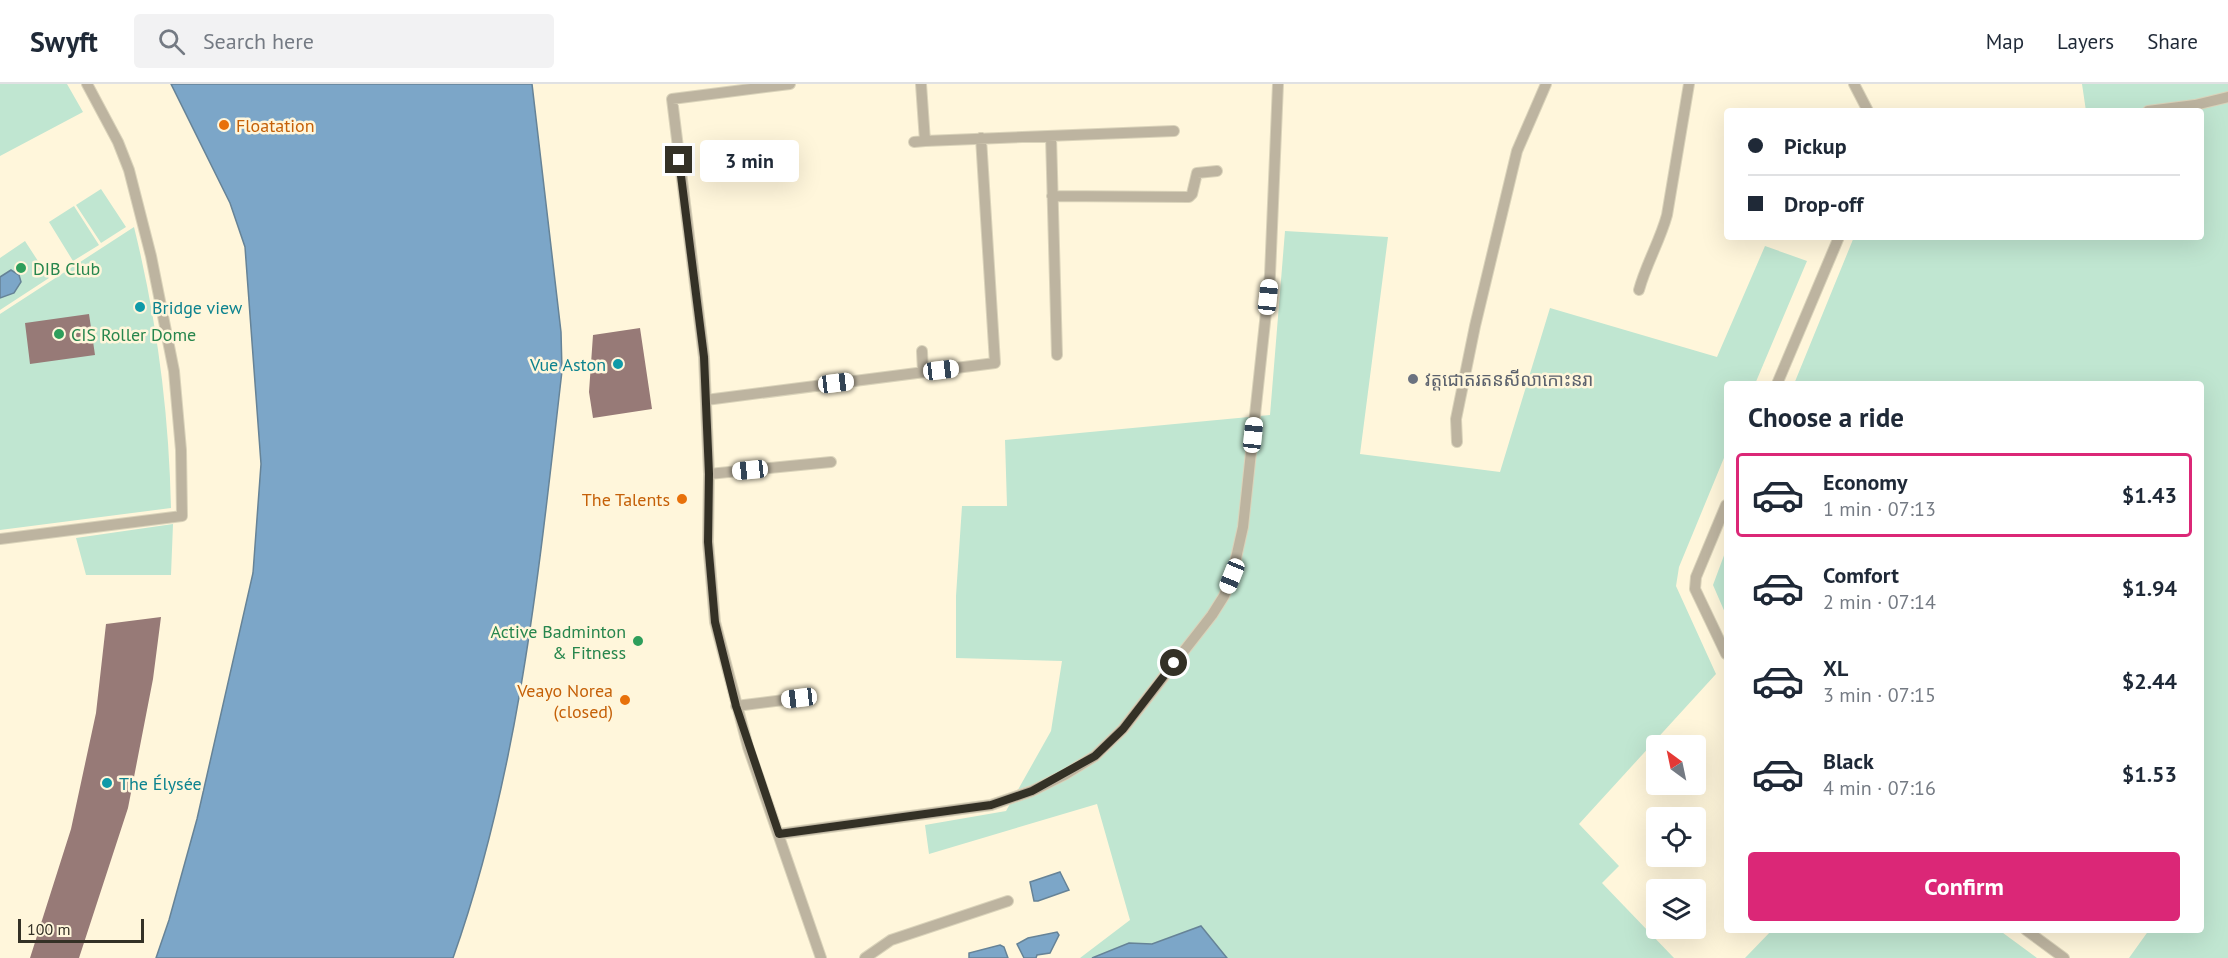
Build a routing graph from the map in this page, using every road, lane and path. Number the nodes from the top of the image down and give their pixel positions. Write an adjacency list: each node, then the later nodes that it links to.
1 (87, 84): 29 (street)
2 (790, 84): 24 (street)
3 (921, 84): 14 (street)
4 (1278, 84): 33 (street)
5 (1546, 84): 25 (street)
6 (1689, 84): 19 (street)
7 (1854, 84): 9 (street)
8 (2228, 97): 10 (street)
9 (1866, 108)
10 (2171, 108)
11 (1174, 131): 12 (street)
12 (1051, 136): 13 (street); 17 (street)
13 (981, 138): 14 (street); 22 (street)
14 (925, 141): 15 (street)
15 (914, 142)
16 (1216, 171): 17 (street)
17 (1052, 196): 21 (street)
18 (1838, 240): 23 (street)
19 (1639, 290)
20 (922, 351): 22 (street)
21 (1057, 355)
22 (923, 372): 24 (street)
23 (1779, 381)
24 (706, 400): 27 (street)
25 (1458, 442)
26 (831, 462): 27 (street)
27 (709, 474): 32 (street)
28 (1724, 510): 30 (street)
29 (0, 539)
30 (1724, 650)
31 (799, 698): 32 (street)
32 (736, 706): 33 (street)
33 (779, 834): 36 (street)
34 (1008, 901): 37 (street)
35 (2030, 933): 38 (street)
36 (821, 958)
37 (865, 958)
38 (2064, 958)

